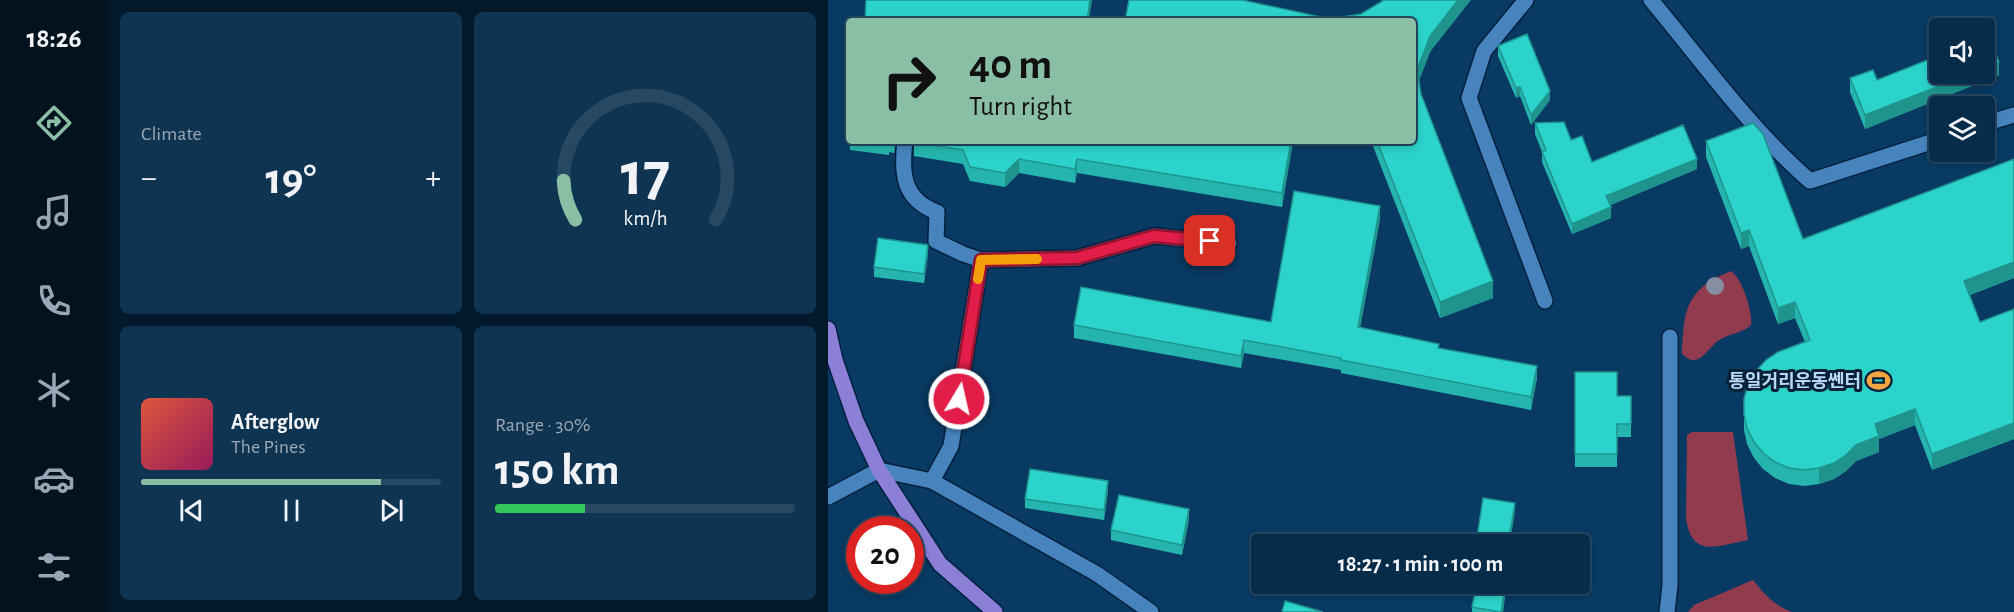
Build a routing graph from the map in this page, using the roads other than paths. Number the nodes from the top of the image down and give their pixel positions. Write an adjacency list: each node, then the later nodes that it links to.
1 (1527, 0): 9 (street)
2 (1651, 0): 5 (street)
3 (2014, 115): 4 (street)
4 (1995, 121)
5 (1929, 143)
6 (905, 144): 8 (street)
7 (1229, 243): 8 (street)
8 (981, 260): 13 (street)
9 (1545, 301)
10 (828, 329): 12 (main road)
11 (1670, 337): 17 (street)
12 (879, 470): 13 (street); 14 (street); 15 (main road)
13 (932, 481): 16 (street)
14 (828, 497)
15 (995, 612)
16 (1151, 612)
17 (1667, 612)

